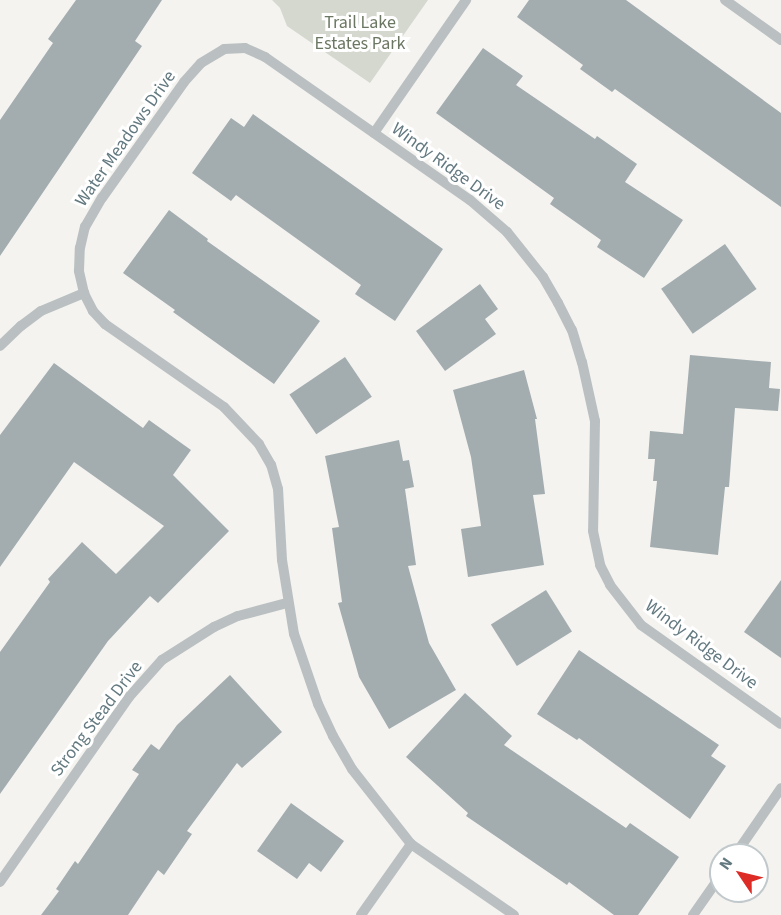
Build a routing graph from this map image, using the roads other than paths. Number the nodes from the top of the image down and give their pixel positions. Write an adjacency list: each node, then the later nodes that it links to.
1 (466, 0): 5 (street)
2 (725, 0): 3 (street)
3 (781, 40)
4 (224, 48): 5 (street, Windy Ridge Drive); 6 (street, Water Meadows Drive)
5 (374, 134): 9 (street, Windy Ridge Drive)
6 (84, 292): 7 (street); 8 (street, Water Meadows Drive)
7 (0, 346)
8 (287, 603): 12 (street, Water Meadows Drive); 13 (street, Strong Stead Drive)
9 (781, 724)
10 (781, 788): 11 (street)
11 (743, 843)
12 (411, 844): 15 (street); 16 (street, Water Meadows Drive)
13 (0, 882)
14 (709, 892): 17 (street)
15 (361, 915)
16 (514, 915)
17 (693, 915)

